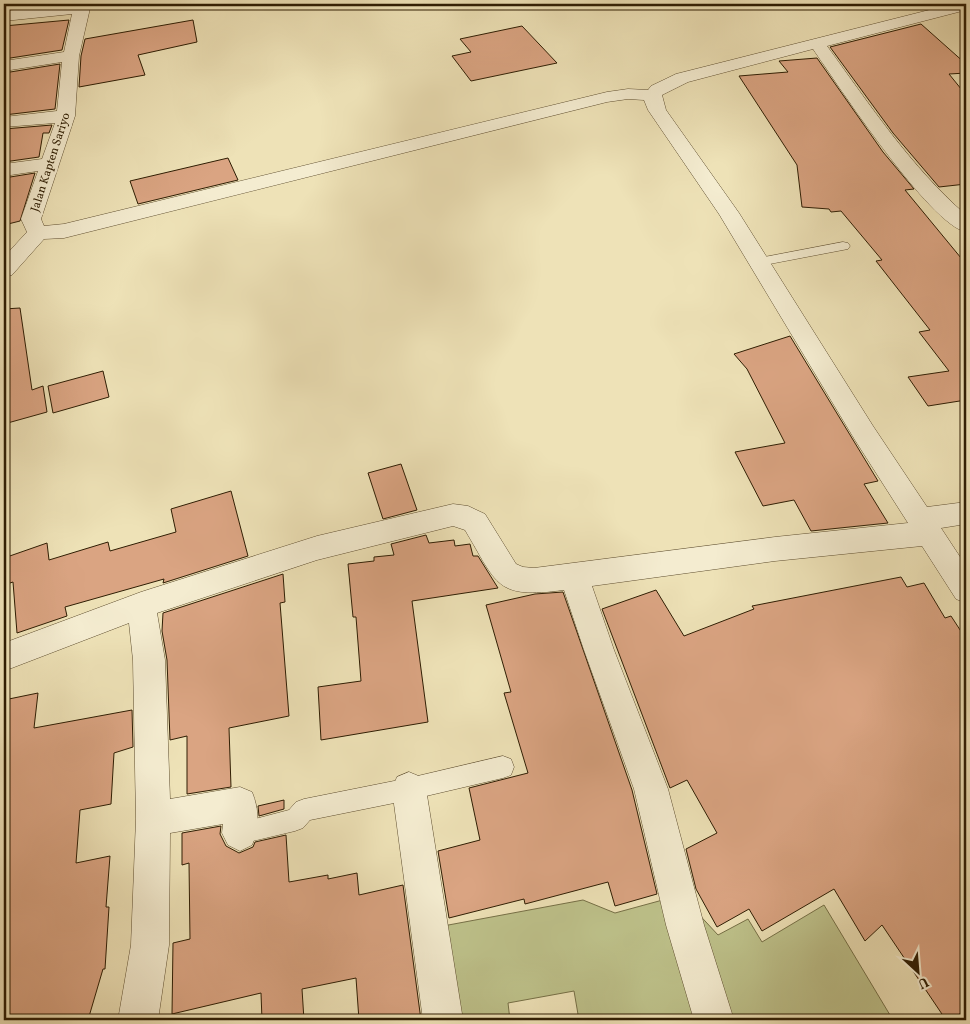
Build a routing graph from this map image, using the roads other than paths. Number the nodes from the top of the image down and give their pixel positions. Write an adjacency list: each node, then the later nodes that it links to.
1 (903, 4): 5 (street)
2 (83, 6): 4 (street); 7 (street, Jalan Kapten Sariyo)
3 (965, 6): 5 (street)
4 (4, 16)
5 (920, 16): 6 (street)
6 (816, 42): 9 (street); 14 (street)
7 (72, 56): 8 (street); 10 (street, Jalan Kapten Sariyo)
8 (4, 66)
9 (653, 95): 15 (street, Jalan Kapten Sariyo); 17 (street)
10 (66, 116): 11 (street); 12 (street, Jalan Kapten Sariyo)
11 (4, 122)
12 (50, 164): 13 (street); 15 (street, Jalan Kapten Sariyo)
13 (4, 170)
14 (966, 226)
15 (22, 244): 18 (street)
16 (843, 246): 17 (lane)
17 (759, 262): 20 (street)
18 (4, 270)
19 (966, 513): 20 (street)
20 (926, 526): 21 (street); 22 (street)
21 (574, 574): 23 (street); 31 (street)
22 (966, 590)
23 (141, 605): 24 (street); 27 (street)
24 (4, 657)
25 (503, 767): 26 (lane)
26 (409, 789): 28 (lane); 30 (street)
27 (153, 820): 28 (street); 29 (street)
28 (240, 833)
29 (138, 1020)
30 (443, 1020)
31 (714, 1020)

